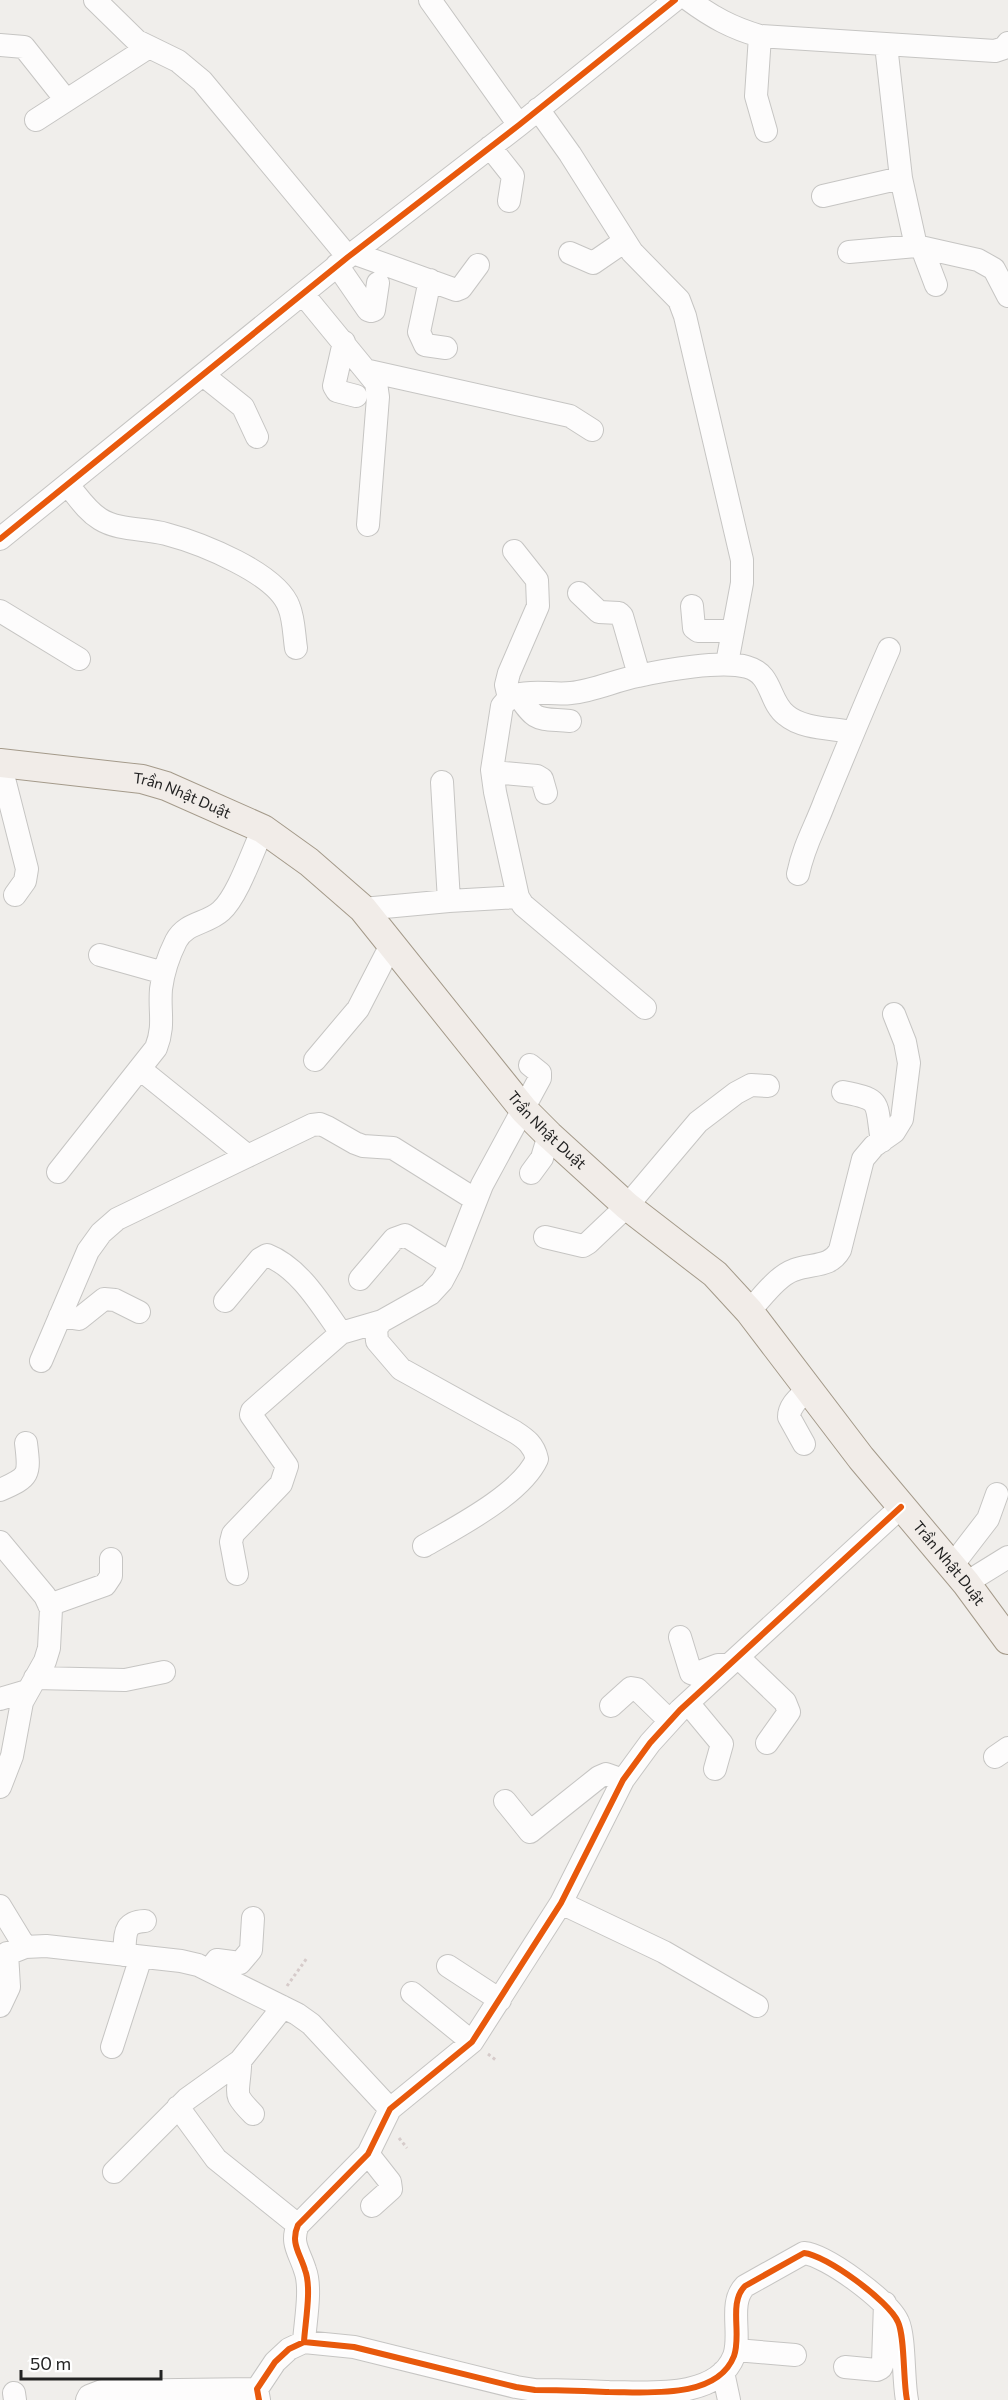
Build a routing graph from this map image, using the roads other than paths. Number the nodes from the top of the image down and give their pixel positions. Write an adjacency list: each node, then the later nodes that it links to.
1 (95, 0): 9 (street)
2 (430, 0): 13 (street)
3 (675, 0): 11 (street)
4 (689, 0): 5 (street)
5 (760, 36): 8 (street); 14 (street)
6 (1008, 43): 8 (street)
7 (0, 45): 10 (street)
8 (886, 45): 16 (street)
9 (149, 47): 10 (street); 23 (street)
10 (66, 100): 12 (street)
11 (538, 109): 13 (street); 19 (street)
12 (36, 120)
13 (519, 125): 15 (street)
14 (766, 131)
15 (490, 147): 18 (street); 23 (street)
16 (901, 178): 17 (street); 20 (street)
17 (824, 196)
18 (509, 201)
19 (624, 241): 22 (street); 45 (street)
20 (919, 247): 21 (street); 25 (street); 28 (street)
21 (849, 252)
22 (570, 253)
23 (346, 258): 26 (street); 27 (street); 29 (street)
24 (478, 265): 26 (street)
25 (1001, 273): 30 (street)
26 (430, 280): 32 (street)
27 (378, 283)
28 (936, 285)
29 (303, 294): 31 (street); 34 (street)
30 (1008, 296)
31 (344, 342): 33 (street); 35 (street)
32 (446, 348)
33 (369, 372): 36 (street); 39 (street)
34 (203, 375): 37 (street); 38 (street)
35 (356, 396)
36 (592, 430)
37 (257, 437)
38 (68, 485): 40 (street); 46 (street)
39 (368, 525)
40 (0, 539)
41 (514, 551): 51 (street)
42 (579, 593): 50 (street)
43 (692, 606): 45 (street)
44 (0, 611): 48 (street)
45 (733, 632): 49 (street)
46 (296, 648)
47 (890, 649): 53 (street)
48 (79, 659)
49 (727, 663): 50 (street); 53 (street)
50 (639, 675): 51 (street)
51 (513, 696): 52 (street); 55 (street)
52 (570, 721)
53 (852, 732): 59 (street)
54 (0, 763): 58 (main road, Trần Nhật Duật); 60 (street)
55 (493, 772): 57 (street); 61 (street)
56 (442, 782): 62 (street)
57 (546, 793)
58 (263, 829): 63 (main road, Trần Nhật Duật); 66 (street)
59 (798, 874)
60 (15, 895)
61 (518, 897): 62 (street); 67 (street)
62 (449, 901): 63 (street)
63 (363, 909): 64 (main road, Trần Nhật Duật)
64 (391, 945): 69 (street); 74 (main road, Trần Nhật Duật)
65 (100, 955): 66 (street)
66 (164, 973): 71 (street)
67 (645, 1008)
68 (894, 1014): 76 (street)
69 (315, 1060)
70 (530, 1065): 74 (street)
71 (140, 1069): 77 (street); 78 (street)
72 (768, 1086): 81 (street)
73 (843, 1092): 76 (street)
74 (524, 1110): 75 (main road, Trần Nhật Duật); 80 (street)
75 (549, 1135): 79 (street); 81 (main road, Trần Nhật Duật)
76 (882, 1141): 86 (street)
77 (248, 1156): 80 (street); 88 (street)
78 (58, 1172)
79 (531, 1173)
80 (476, 1200): 83 (street)
81 (627, 1206): 82 (street); 86 (main road, Trần Nhật Duật)
82 (545, 1237)
83 (452, 1264): 84 (street); 89 (street)
84 (360, 1279)
85 (225, 1301): 90 (street)
86 (749, 1311): 92 (main road, Trần Nhật Duật)
87 (139, 1312): 88 (street)
88 (60, 1316): 91 (street)
89 (382, 1321): 90 (street); 99 (street)
90 (341, 1333): 102 (street)
91 (41, 1361)
92 (808, 1389): 94 (street); 97 (main road, Trần Nhật Duật)
93 (26, 1443): 95 (street)
94 (804, 1444)
95 (0, 1490)
96 (997, 1494): 103 (street)
97 (901, 1507): 103 (main road, Trần Nhật Duật); 107 (street)
98 (0, 1542): 104 (street)
99 (424, 1546)
100 (1008, 1557): 103 (street)
101 (111, 1559): 104 (street)
102 (237, 1574)
103 (958, 1575): 106 (main road, Trần Nhật Duật)
104 (49, 1605): 109 (street)
105 (680, 1637): 107 (street)
106 (1008, 1640)
107 (734, 1661): 111 (street); 114 (street)
108 (164, 1672): 109 (street)
109 (31, 1684): 110 (street); 117 (street)
110 (0, 1699)
111 (688, 1703): 113 (street); 115 (street)
112 (611, 1706): 113 (street)
113 (670, 1721): 116 (street)
114 (767, 1743)
115 (715, 1769)
116 (623, 1780): 118 (street); 119 (street)
117 (0, 1787)
118 (505, 1801)
119 (561, 1903): 128 (street); 131 (street)
120 (0, 1906): 123 (street)
121 (253, 1918): 126 (street)
122 (145, 1921): 124 (street)
123 (11, 1952): 124 (street); 130 (street)
124 (133, 1956): 126 (street); 133 (street)
125 (448, 1966): 128 (street)
126 (209, 1970): 129 (street)
127 (412, 1993): 132 (street)
128 (500, 2000): 132 (street)
129 (280, 2005): 134 (street); 136 (street)
130 (0, 2006)
131 (757, 2006)
132 (472, 2042): 136 (street)
133 (112, 2047)
134 (240, 2061): 135 (street); 137 (street)
135 (178, 2107): 139 (street); 141 (street)
136 (390, 2109): 138 (street)
137 (252, 2114)
138 (368, 2154): 140 (street); 141 (street)
139 (114, 2172)
140 (372, 2206)
141 (298, 2225): 143 (street)
142 (885, 2303): 144 (street); 146 (street); 152 (street)
143 (304, 2342): 148 (street); 149 (street)
144 (736, 2350): 145 (street); 147 (street)
145 (795, 2355)
146 (845, 2367)
147 (723, 2372): 149 (street); 151 (street)
148 (258, 2395): 150 (street)
149 (642, 2396)
150 (87, 2400)
151 (729, 2400)
152 (907, 2400)

